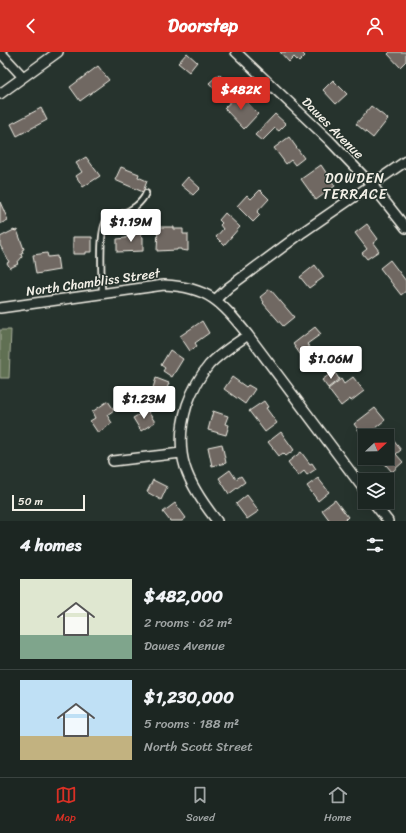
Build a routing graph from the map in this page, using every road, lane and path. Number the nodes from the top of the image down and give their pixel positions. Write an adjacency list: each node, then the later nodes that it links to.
1 (0, 52): 4 (street)
2 (58, 52): 4 (street)
3 (236, 52): 7 (street, Dawes Avenue)
4 (23, 77): 5 (street)
5 (0, 94)
6 (406, 161): 7 (street)
7 (372, 185): 9 (street, Dawes Avenue); 11 (street)
8 (146, 193): 10 (lane)
9 (406, 228)
10 (102, 293): 11 (street, North Chambliss Street); 12 (street, North Chambliss Street)
11 (216, 299): 13 (street)
12 (0, 308)
13 (248, 335): 14 (street); 16 (street)
14 (181, 454): 15 (street); 18 (street)
15 (113, 461)
16 (358, 482)
17 (379, 509): 19 (street)
18 (216, 521)
19 (388, 521)

